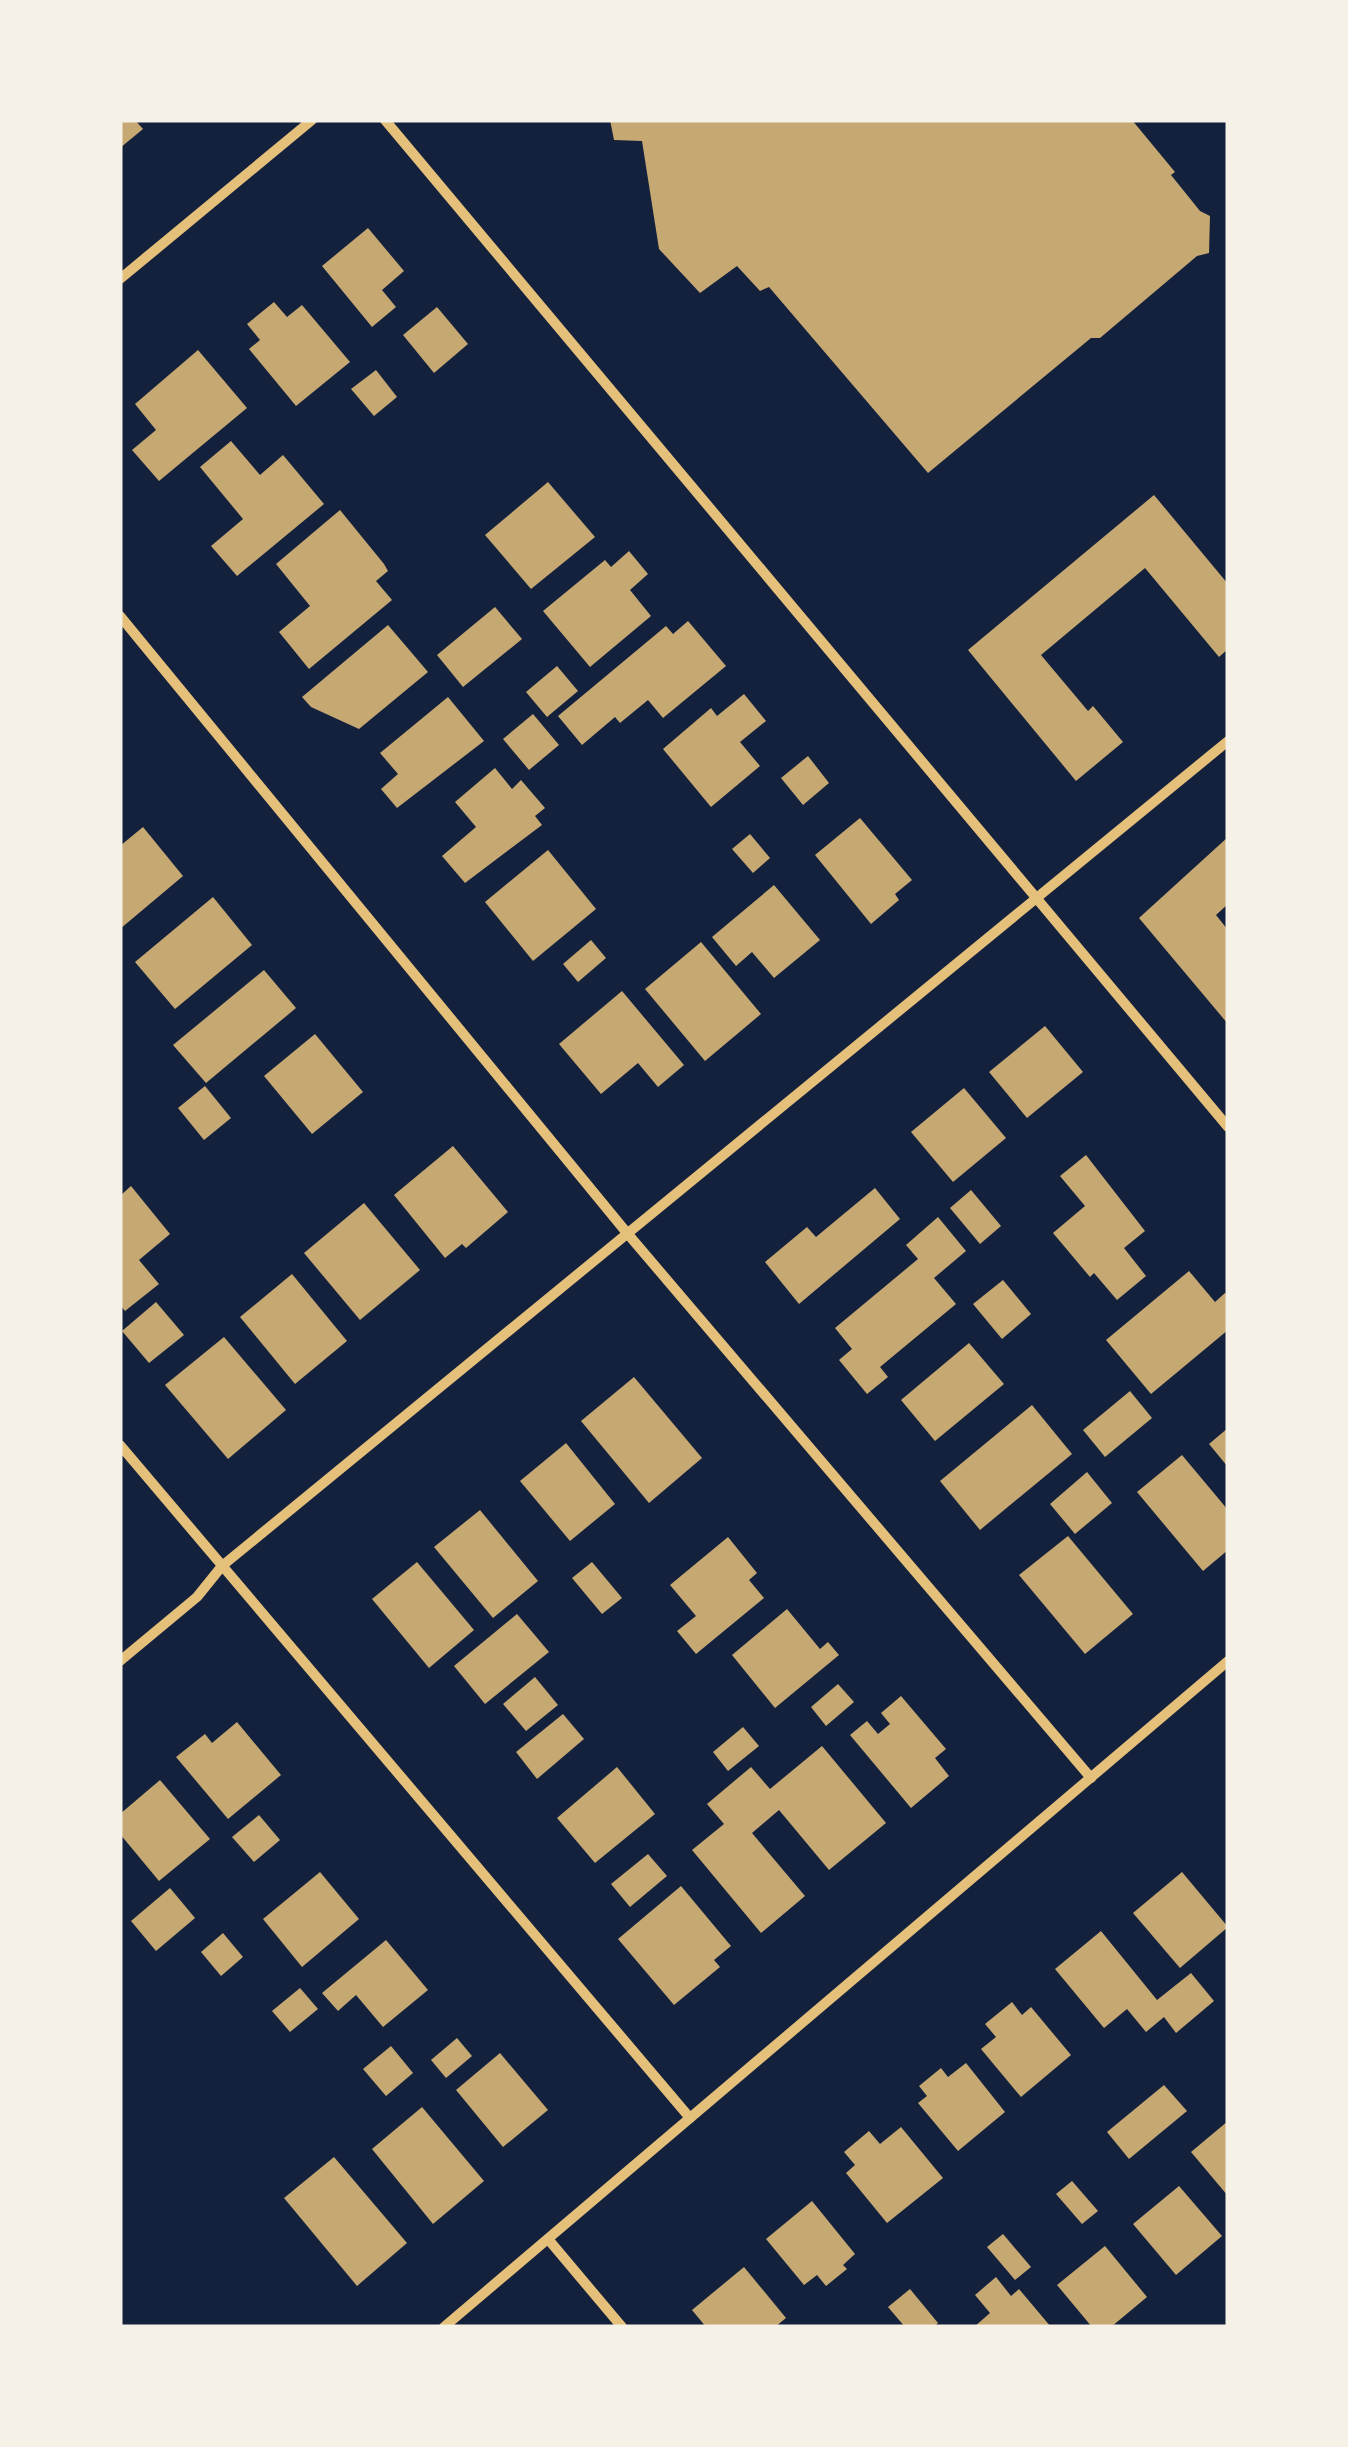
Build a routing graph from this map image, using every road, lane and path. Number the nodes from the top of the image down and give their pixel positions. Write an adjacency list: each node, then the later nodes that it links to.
1 (312, 120): 3 (street)
2 (386, 120): 6 (street)
3 (120, 280)
4 (120, 616): 8 (street)
5 (1228, 741): 6 (street)
6 (1036, 900): 7 (street); 8 (street)
7 (1228, 1127)
8 (627, 1233): 10 (street); 13 (street)
9 (120, 1445): 10 (street)
10 (222, 1566): 11 (street); 14 (street)
11 (120, 1661)
12 (1228, 1661): 13 (street)
13 (1091, 1778): 14 (street)
14 (690, 2118): 15 (street)
15 (548, 2239): 16 (street); 17 (street)
16 (444, 2327)
17 (622, 2327)

